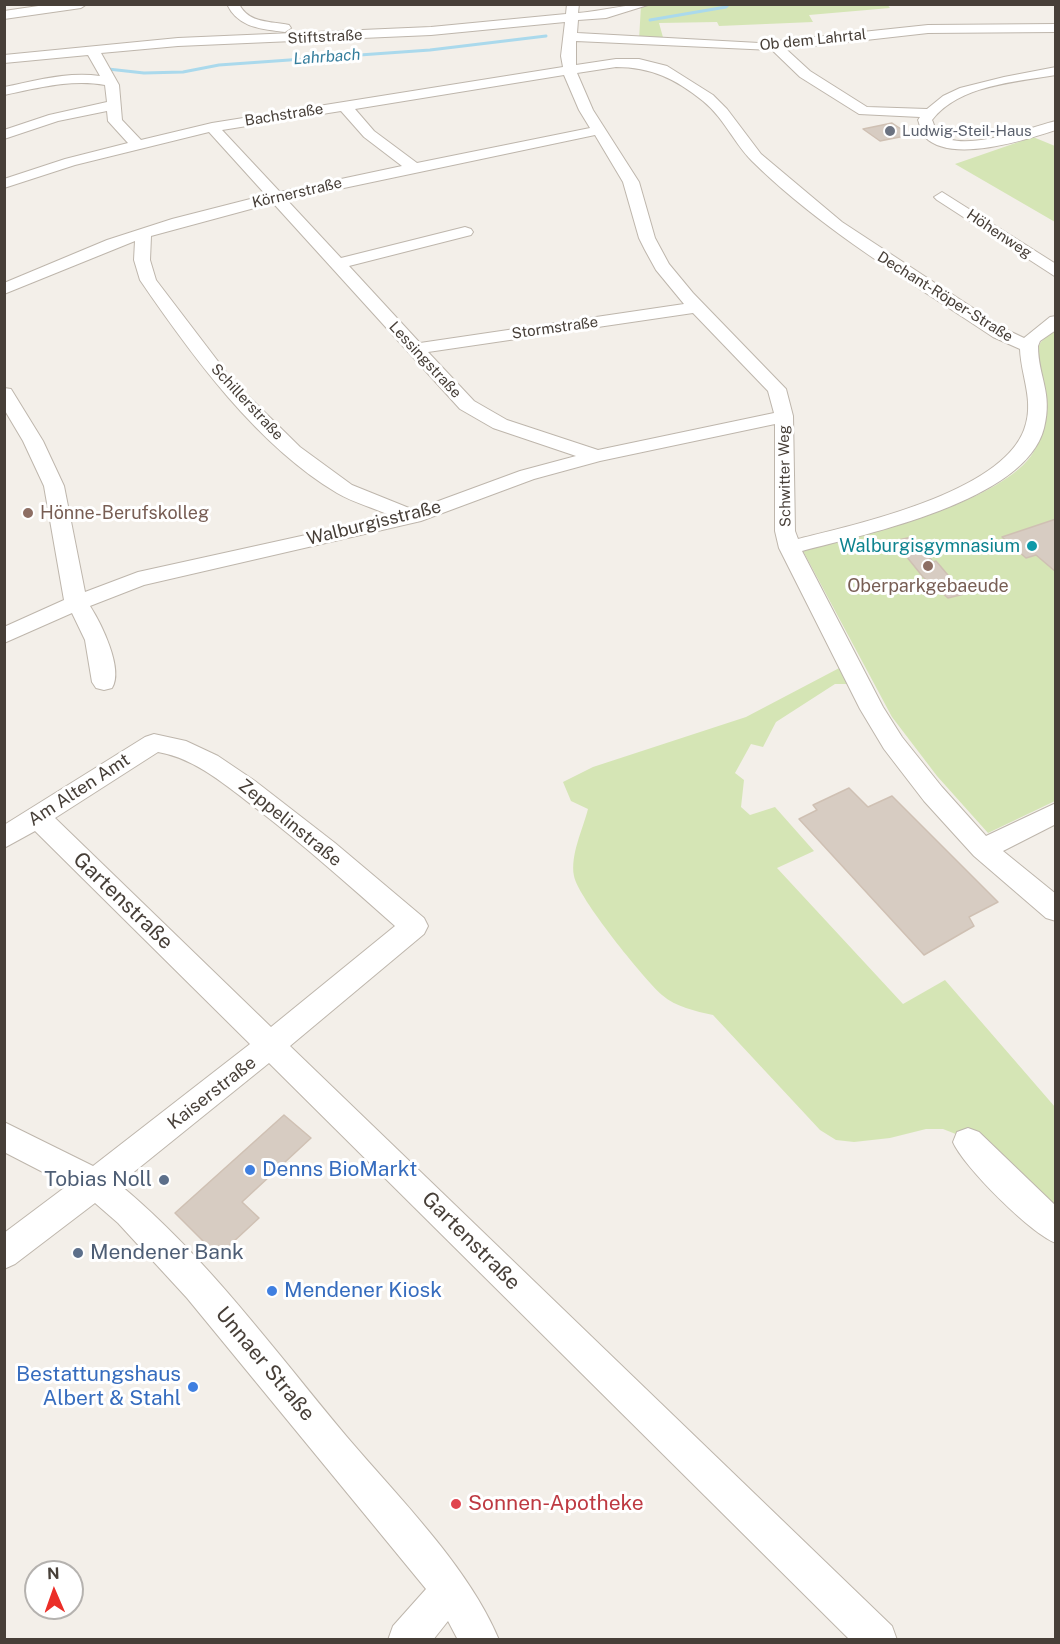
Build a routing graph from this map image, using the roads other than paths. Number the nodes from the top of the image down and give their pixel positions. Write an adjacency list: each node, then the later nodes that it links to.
1 (81, 4): 5 (street)
2 (233, 4): 8 (street)
3 (573, 4): 6 (street, Schwitter Weg)
4 (645, 4): 6 (street, Stiftstraße)
5 (4, 15)
6 (572, 18): 8 (street, Stiftstraße); 9 (street, Schwitter Weg)
7 (1056, 28): 10 (street, Ob dem Lahrtal)
8 (329, 36): 11 (street, Stiftstraße)
9 (570, 37): 10 (street, Ob dem Lahrtal); 13 (street, Schwitter Weg)
10 (775, 46): 19 (street)
11 (92, 50): 12 (street, Stiftstraße); 15 (street)
12 (4, 59)
13 (568, 70): 18 (street, Bachstraße); 22 (street, Schwitter Weg); 36 (street, Dechant-Röper-Straße)
14 (1056, 71): 19 (street)
15 (108, 81): 16 (street); 17 (street)
16 (4, 91)
17 (114, 105): 23 (street); 24 (street)
18 (344, 105): 21 (street, Bachstraße); 25 (street)
19 (928, 113): 20 (street)
20 (1056, 125)
21 (212, 127): 24 (street, Bachstraße); 28 (street, Lessingstraße)
22 (599, 130): 25 (street, Körnerstraße); 34 (street, Schwitter Weg)
23 (4, 135)
24 (137, 145): 26 (street, Bachstraße)
25 (414, 168): 28 (street, Körnerstraße)
26 (4, 184)
27 (942, 196): 32 (street, Höhenweg)
28 (277, 197): 30 (street, Körnerstraße); 31 (street, Lessingstraße)
29 (465, 232): 31 (street)
30 (143, 233): 33 (street, Körnerstraße); 41 (street, Schillerstraße)
31 (338, 264): 37 (street, Lessingstraße)
32 (1056, 272)
33 (4, 289)
34 (696, 307): 37 (street, Stormstraße); 39 (street, Schwitter Weg)
35 (1056, 321): 36 (street)
36 (1029, 346): 42 (street, Dechant-Röper-Straße)
37 (414, 349): 40 (street, Lessingstraße)
38 (4, 393): 43 (street)
39 (784, 416): 40 (street, Walburgisstraße); 42 (street, Schwitter Weg)
40 (597, 456): 41 (street, Walburgisstraße)
41 (414, 517): 43 (street, Walburgisstraße)
42 (790, 548): 50 (street, Schwitter Weg)
43 (76, 603): 44 (street, Walburgisstraße); 45 (street)
44 (4, 636)
45 (104, 682)
46 (154, 743): 48 (street, Am Alten Amt); 52 (street, Zeppelinstraße)
47 (1056, 812): 50 (street)
48 (37, 818): 49 (street, Am Alten Amt); 53 (street, Gartenstraße)
49 (4, 838)
50 (983, 849): 51 (street, Schwitter Weg)
51 (1056, 910)
52 (414, 926): 53 (street, Kaiserstraße)
53 (272, 1045): 56 (street, Kaiserstraße); 62 (street, Gartenstraße)
54 (4, 1136): 56 (street, Unnaer Straße)
55 (968, 1142): 57 (street)
56 (96, 1184): 58 (street, Kaiserstraße); 59 (street, Unnaer Straße)
57 (1056, 1228)
58 (4, 1253)
59 (452, 1589): 60 (street); 61 (street, Unnaer Straße)
60 (408, 1640)
61 (480, 1640)
62 (878, 1640)

